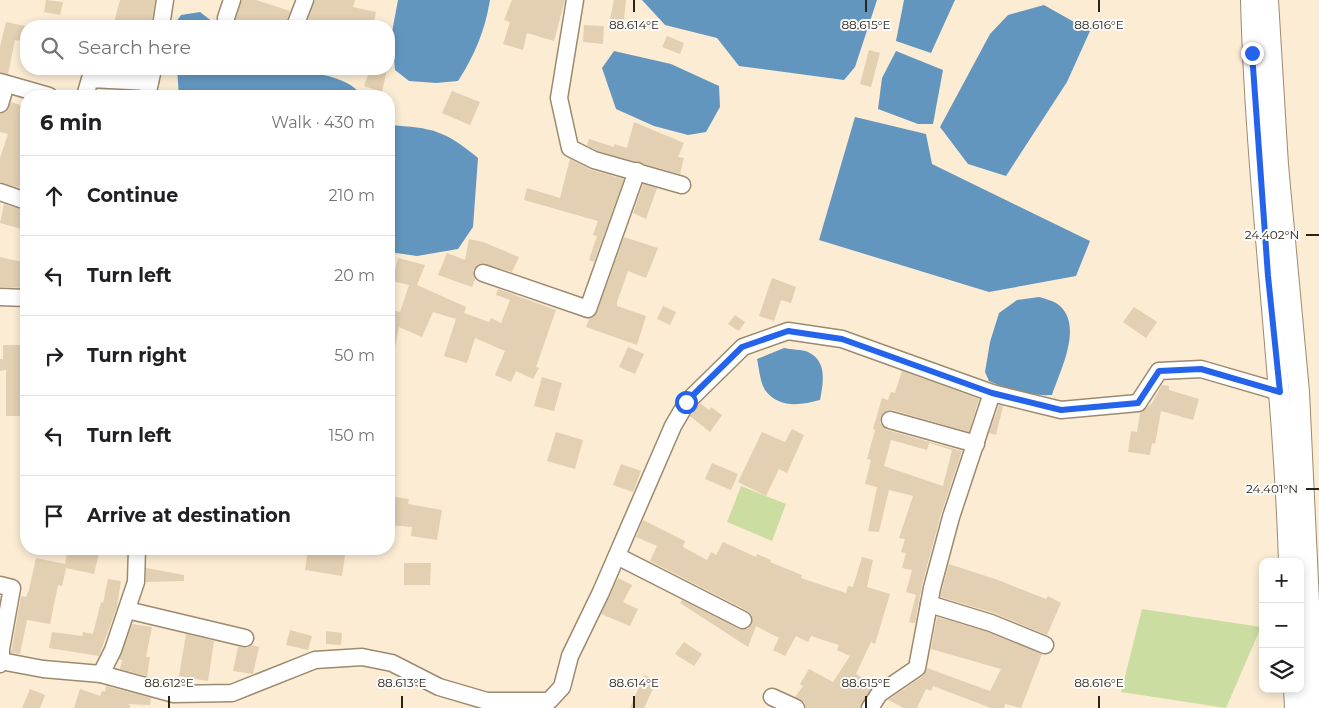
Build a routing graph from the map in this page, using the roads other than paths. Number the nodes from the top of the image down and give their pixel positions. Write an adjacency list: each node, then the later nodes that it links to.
1 (165, 0): 8 (street)
2 (232, 0): 7 (street)
3 (305, 0): 9 (street)
4 (575, 0): 15 (street)
5 (1251, 0): 22 (main road)
6 (1268, 0): 32 (main road)
7 (226, 18)
8 (162, 20)
9 (297, 20)
10 (150, 82): 13 (street)
11 (3, 83): 12 (street); 14 (street)
12 (28, 90)
13 (87, 90)
14 (0, 104)
15 (637, 171): 16 (street); 19 (street)
16 (682, 185)
17 (0, 192): 18 (street)
18 (20, 199)
19 (483, 273)
20 (0, 297): 21 (street)
21 (20, 298)
22 (1280, 392): 23 (street); 28 (main road)
23 (992, 393): 25 (street); 27 (street)
24 (890, 420): 25 (street)
25 (976, 444): 30 (street)
26 (137, 555): 31 (street)
27 (617, 556): 33 (street); 37 (street)
28 (1289, 558)
29 (0, 585): 36 (street)
30 (929, 604): 35 (street); 41 (street)
31 (127, 610): 34 (street); 37 (street)
32 (1309, 614): 43 (main road)
33 (743, 620)
34 (245, 638)
35 (1045, 645)
36 (1, 662): 37 (street)
37 (101, 674)
38 (1294, 693): 42 (main road)
39 (772, 697): 40 (street)
40 (796, 708)
41 (870, 708)
42 (1295, 708)
43 (1314, 708)

